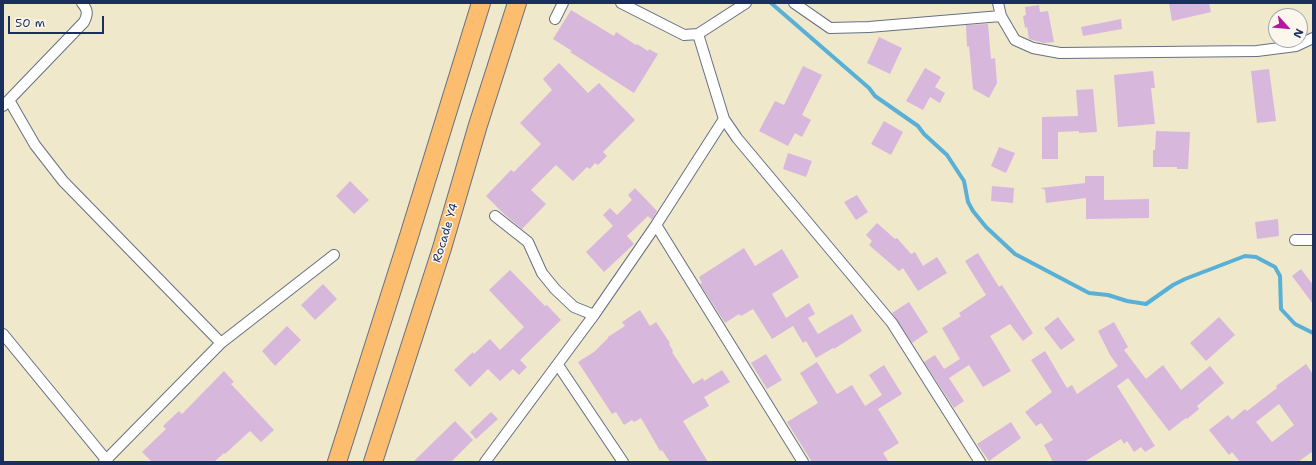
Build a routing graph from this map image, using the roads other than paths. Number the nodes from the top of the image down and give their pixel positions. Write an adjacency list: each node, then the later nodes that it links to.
1 (82, 3): 13 (street)
2 (481, 3): 25 (highway)
3 (517, 3): 26 (highway, Rocade Y4)
4 (563, 3): 10 (street)
5 (620, 3): 11 (street)
6 (746, 3): 11 (street)
7 (794, 3): 9 (street)
8 (998, 3): 9 (street)
9 (1001, 16): 12 (street)
10 (555, 19)
11 (698, 34): 14 (street)
12 (1313, 38)
13 (6, 103): 22 (street)
14 (724, 119): 16 (street); 30 (street)
15 (495, 216): 20 (street)
16 (656, 225): 20 (street); 29 (street)
17 (1295, 240): 18 (street)
18 (1313, 240)
19 (334, 255): 22 (street)
20 (594, 314): 23 (street)
21 (3, 334): 24 (street)
22 (221, 343): 24 (street)
23 (558, 365): 27 (street); 28 (street)
24 (106, 461)
25 (337, 462)
26 (373, 462)
27 (485, 462)
28 (622, 462)
29 (803, 462)
30 (980, 462)

